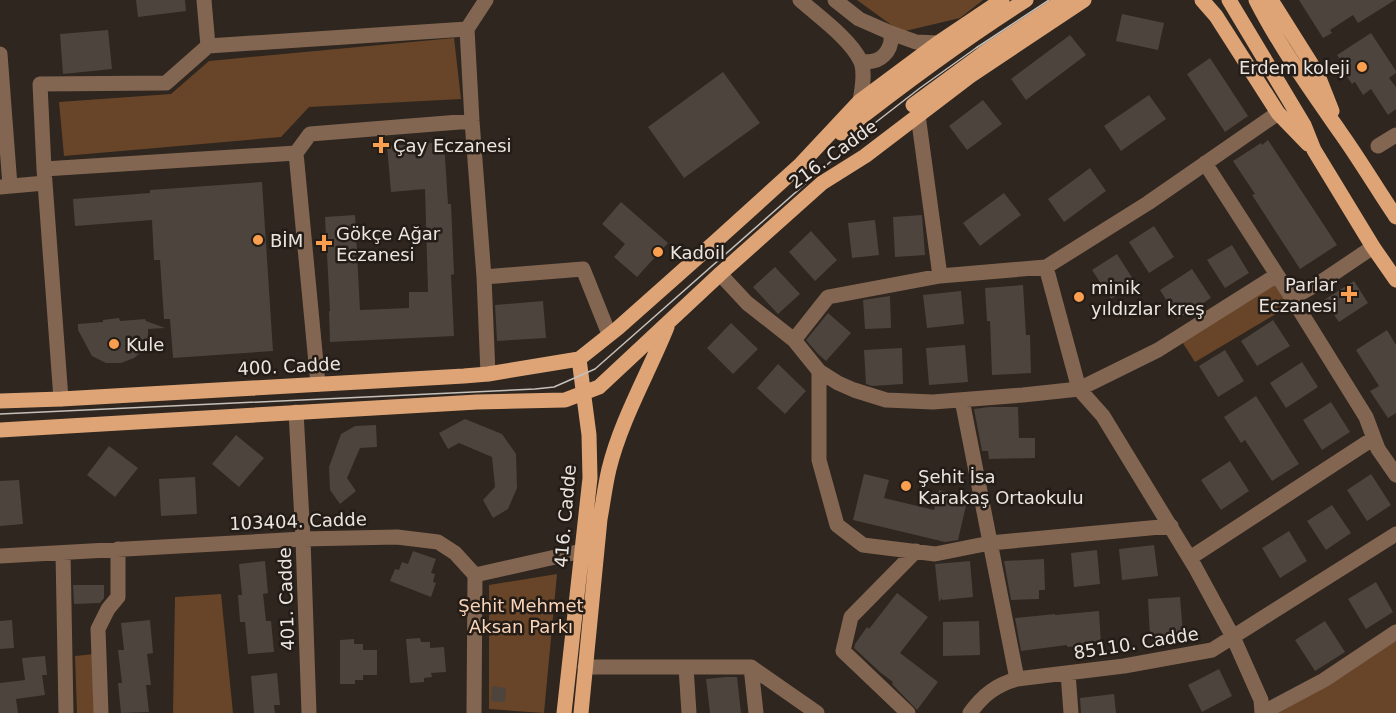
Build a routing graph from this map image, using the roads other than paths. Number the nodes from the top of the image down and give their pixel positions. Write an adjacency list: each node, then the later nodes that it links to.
1 (204, 0): 16 (street)
2 (486, 0): 13 (street)
3 (800, 0): 18 (street)
4 (835, 0): 14 (street)
5 (1002, 0): 15 (main road, 216. Cadde)
6 (1026, 0): 29 (main road)
7 (1064, 0): 31 (main road)
8 (1084, 0): 21 (main road, 216. Cadde)
9 (1202, 0): 20 (main road)
10 (1229, 0): 26 (main road)
11 (1256, 0): 23 (main road)
12 (1275, 1): 23 (main road)
13 (467, 29): 16 (street); 22 (street)
14 (891, 33): 15 (street); 18 (street)
15 (938, 43): 19 (main road, 216. Cadde)
16 (208, 46): 30 (street)
17 (0, 54): 32 (street)
18 (861, 61): 19 (street)
19 (860, 101): 29 (main road, 216. Cadde)
20 (1278, 113): 26 (main road); 28 (street)
21 (918, 115): 31 (main road, 216. Cadde); 38 (street)
22 (472, 121): 27 (street); 39 (street)
23 (1341, 133): 33 (main road)
24 (1396, 135): 25 (street)
25 (1378, 146)
26 (1314, 150): 34 (main road)
27 (296, 153): 30 (street); 48 (street)
28 (1205, 163): 35 (street); 37 (street)
29 (801, 164): 43 (main road, 216. Cadde)
30 (44, 176): 32 (street); 51 (street)
31 (822, 183): 36 (main road, 216. Cadde)
32 (5, 186)
33 (1396, 217)
34 (1372, 247): 40 (main road); 41 (street)
35 (1046, 267): 38 (street); 49 (street)
36 (720, 274): 42 (main road, 216. Cadde); 44 (street)
37 (1277, 275): 41 (street); 49 (street)
38 (940, 276): 44 (street)
39 (484, 277): 43 (street); 47 (street)
40 (1396, 280)
41 (1292, 298): 58 (street)
42 (669, 322): 50 (main road, 216. Cadde); 73 (main road)
43 (609, 334): 45 (main road, 216. Cadde)
44 (794, 340): 46 (street)
45 (579, 359): 47 (main road, 400. Cadde); 50 (main road, 416. Cadde)
46 (819, 371): 53 (street); 66 (street)
47 (488, 374): 48 (main road, 400. Cadde)
48 (318, 384): 51 (main road, 400. Cadde)
49 (1079, 388): 53 (street); 60 (street)
50 (583, 393): 52 (main road, 216. Cadde); 57 (main road, 416. Cadde)
51 (61, 399): 54 (main road, 400. Cadde)
52 (560, 400): 55 (main road); 57 (main road)
53 (962, 400): 63 (street)
54 (0, 401)
55 (296, 412): 56 (main road); 62 (street, 401. Cadde)
56 (0, 430)
57 (589, 435): 65 (main road, 416. Cadde)
58 (1374, 438): 59 (street); 69 (street)
59 (1396, 475)
60 (1171, 526): 63 (street); 69 (street)
61 (1396, 534): 72 (street, 85110. Cadde)
62 (303, 539): 64 (street, 103404. Cadde); 70 (street, 103404. Cadde); 80 (street, 401. Cadde)
63 (990, 543): 66 (street); 77 (street)
64 (118, 549): 67 (street, 103404. Cadde); 79 (street)
65 (582, 551): 70 (street); 82 (main road, 416. Cadde)
66 (916, 552): 87 (street)
67 (63, 553): 68 (street, 103404. Cadde); 78 (street)
68 (0, 556)
69 (1190, 558): 72 (street)
70 (475, 576): 81 (street)
71 (1396, 632): 90 (street)
72 (1233, 637): 76 (street, 85110. Cadde); 90 (street)
73 (585, 667): 74 (street); 83 (main road)
74 (686, 667): 75 (street); 84 (street)
75 (752, 668): 85 (street); 86 (street)
76 (1068, 674): 77 (street, 85110. Cadde); 89 (street)
77 (1017, 679): 88 (street, 85110. Cadde)
78 (66, 713)
79 (100, 713)
80 (309, 713)
81 (474, 713)
82 (564, 713)
83 (581, 713)
84 (689, 713)
85 (756, 713)
86 (818, 713)
87 (908, 713)
88 (970, 713)
89 (1071, 713)
90 (1262, 713)

